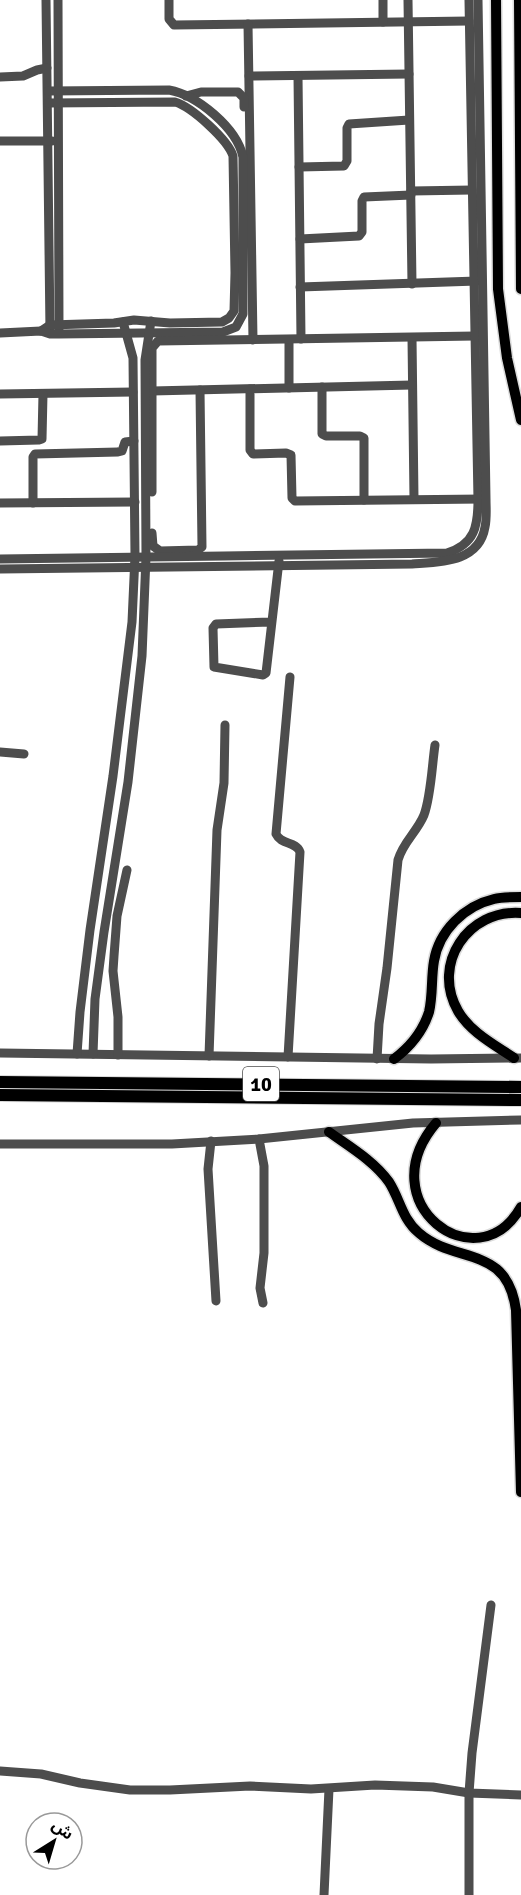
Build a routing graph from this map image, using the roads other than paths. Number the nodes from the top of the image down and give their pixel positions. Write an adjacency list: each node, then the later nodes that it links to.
1 (46, 0): 14 (street)
2 (58, 0): 20 (street)
3 (169, 0): 13 (street)
4 (383, 0): 11 (street)
5 (408, 0): 12 (street)
6 (469, 0): 10 (street)
7 (478, 0): 32 (street)
8 (496, 0): 62 (main road)
9 (519, 0): 39 (main road)
10 (469, 21): 12 (street); 30 (street)
11 (384, 22): 12 (street); 13 (street)
12 (409, 22): 15 (street)
13 (248, 24): 17 (street)
14 (47, 68): 18 (street); 19 (street)
15 (409, 74): 16 (street); 24 (street)
16 (298, 75): 17 (street); 29 (street)
17 (249, 76): 40 (street)
18 (0, 77)
19 (48, 91): 20 (street); 22 (street)
20 (59, 91): 21 (street); 23 (street)
21 (184, 99): 23 (street); 28 (street); 28 (street)
22 (48, 103): 23 (street); 26 (street)
23 (59, 103): 27 (street)
24 (409, 120): 29 (street); 31 (street)
25 (0, 141): 26 (street)
26 (48, 141): 27 (street); 43 (street)
27 (59, 141): 43 (street)
28 (236, 149): 34 (street)
29 (299, 167): 33 (street)
30 (472, 190): 31 (street); 32 (street)
31 (411, 193): 33 (street); 37 (street)
32 (477, 206): 35 (street); 36 (street)
33 (300, 239): 38 (street)
34 (240, 273): 40 (street); 41 (street)
35 (484, 278): 36 (street); 67 (street)
36 (474, 282): 37 (street); 48 (street)
37 (412, 284): 38 (street)
38 (300, 287): 51 (street)
39 (521, 289)
40 (248, 314): 47 (street); 52 (street)
41 (151, 321): 42 (street); 45 (street)
42 (123, 322): 43 (street); 46 (street)
43 (52, 330): 44 (street); 46 (street)
44 (0, 333)
45 (150, 333): 46 (street); 47 (street); 71 (street)
46 (126, 334): 59 (street)
47 (211, 336): 52 (street); 58 (street)
48 (475, 336): 49 (street); 67 (street)
49 (412, 338): 51 (street); 53 (street)
50 (289, 339): 51 (street); 52 (street); 55 (street)
51 (301, 339)
52 (253, 340)
53 (412, 385): 54 (street); 65 (street)
54 (322, 387): 55 (street); 66 (street)
55 (289, 388): 56 (street)
56 (250, 389): 57 (street); 66 (street)
57 (200, 390): 58 (street); 72 (street)
58 (152, 391): 71 (street)
59 (134, 392): 61 (street); 64 (street)
60 (0, 394): 61 (street)
61 (43, 394): 63 (street)
62 (521, 420)
63 (0, 441)
64 (134, 441): 68 (street); 70 (street)
65 (414, 499): 66 (street); 67 (street)
66 (364, 500)
67 (482, 500): 75 (street)
68 (135, 502): 70 (street); 73 (street)
69 (0, 503): 70 (street)
70 (33, 503)
71 (149, 532): 72 (street); 76 (street)
72 (179, 554): 75 (street); 76 (street)
73 (135, 556): 74 (street); 76 (street); 77 (street)
74 (0, 559)
75 (279, 560): 76 (street); 79 (street)
76 (146, 562): 77 (street); 81 (street)
77 (134, 567): 78 (street); 80 (street)
78 (0, 569)
79 (271, 622): 79 (street)
80 (129, 655): 81 (street); 90 (street)
81 (142, 656): 91 (street)
82 (290, 677): 99 (street)
83 (225, 725): 98 (street)
84 (435, 745): 101 (street)
85 (0, 752): 86 (street)
86 (24, 754)
87 (127, 870): 97 (street)
88 (521, 897): 102 (main road)
89 (521, 913): 100 (main road)
90 (81, 998): 91 (street); 92 (street)
91 (95, 999): 93 (street)
92 (79, 1032): 93 (street); 95 (street)
93 (93, 1034): 96 (street)
94 (0, 1053): 95 (street)
95 (77, 1054): 96 (street)
96 (93, 1054): 97 (street)
97 (118, 1055): 98 (street)
98 (209, 1056): 99 (street)
99 (288, 1057): 101 (street)
100 (518, 1058): 102 (street)
101 (376, 1059): 102 (street)
102 (394, 1059)
103 (0, 1082): 104 (highway, 10)
104 (521, 1087)
105 (0, 1095): 106 (highway, 10)
106 (521, 1100)
107 (521, 1120): 108 (street)
108 (436, 1123): 109 (street); 113 (main road)
109 (329, 1132): 110 (street); 116 (main road)
110 (260, 1139): 111 (street); 115 (street)
111 (211, 1141): 112 (street); 114 (street)
112 (0, 1144)
113 (521, 1207)
114 (216, 1301)
115 (263, 1303)
116 (521, 1492)
117 (491, 1605): 120 (street)
118 (0, 1771): 119 (street)
119 (329, 1789): 120 (street); 122 (street)
120 (469, 1792): 121 (street); 123 (street)
121 (521, 1795)
122 (324, 1895)
123 (469, 1895)

